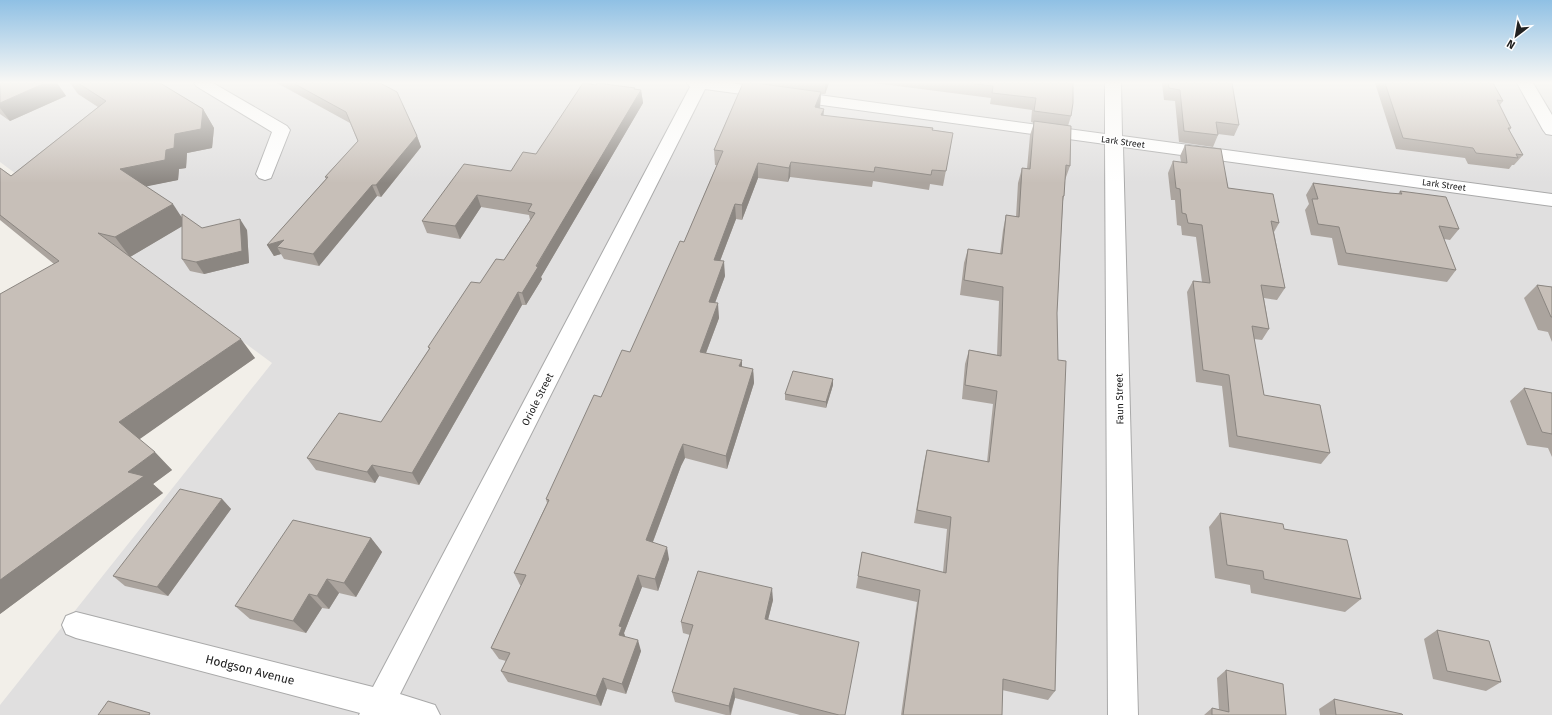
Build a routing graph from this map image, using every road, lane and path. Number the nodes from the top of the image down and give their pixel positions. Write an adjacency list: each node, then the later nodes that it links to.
1 (258, 116): 8 (street)
2 (681, 116): 11 (street, Oriole Street)
3 (938, 116): 7 (street, Lark Street)
4 (1114, 116): 7 (street, Faun Street)
5 (1544, 116): 6 (street)
6 (1552, 130)
7 (1115, 141): 9 (street, Lark Street); 13 (street, Faun Street)
8 (265, 174)
9 (1552, 200)
10 (76, 626): 11 (street, Hodgson Avenue)
11 (377, 709): 12 (street, Hodgson Avenue)
12 (425, 715)
13 (1123, 715)

